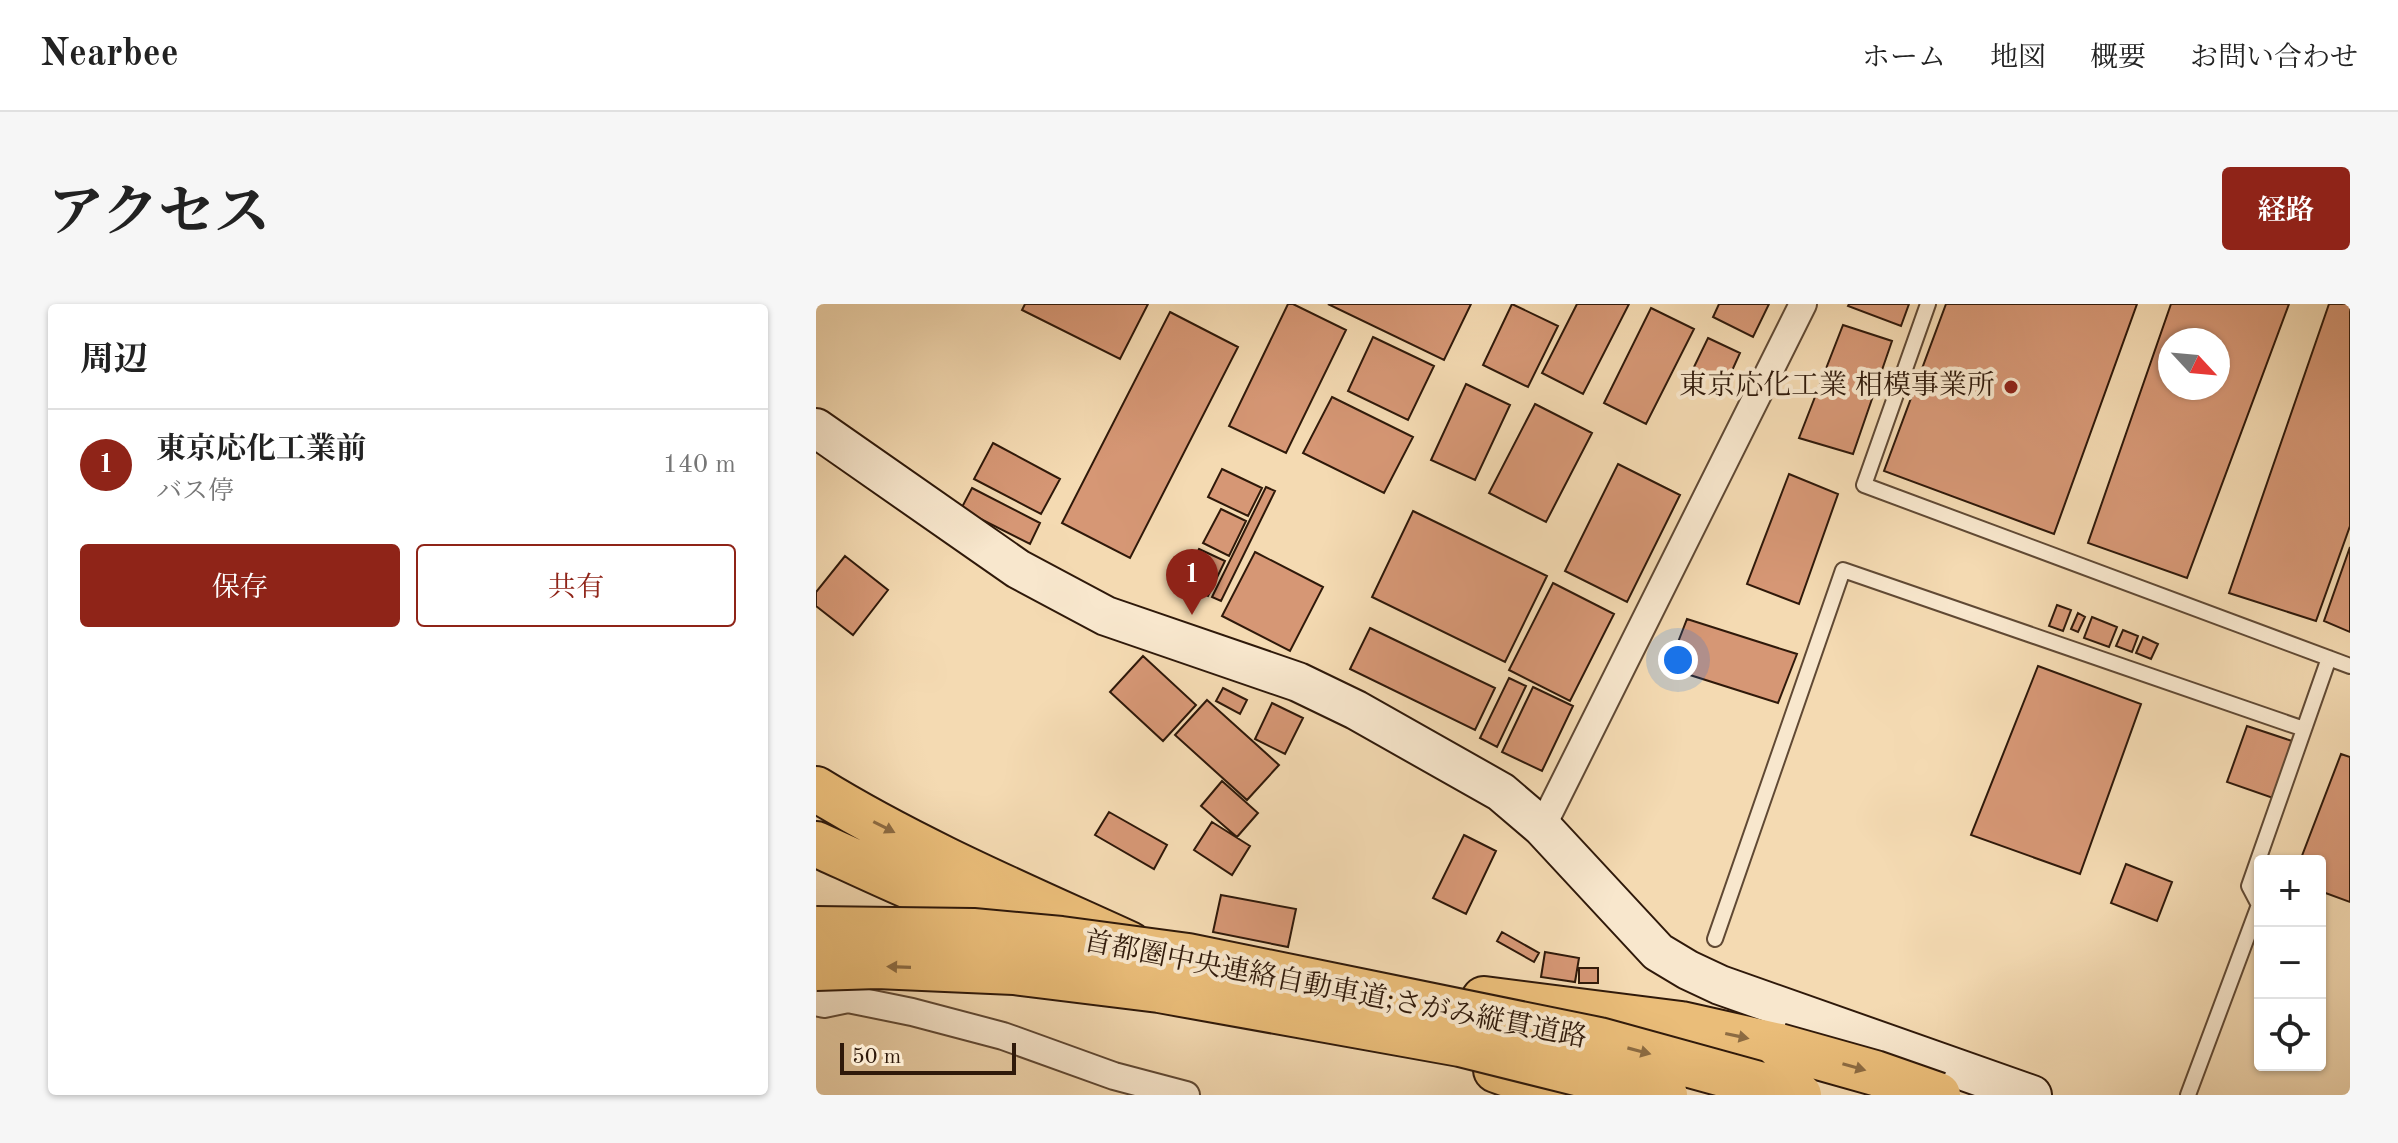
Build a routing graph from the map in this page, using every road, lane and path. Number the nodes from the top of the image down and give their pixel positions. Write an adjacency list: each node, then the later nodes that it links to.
1 (1803, 304): 8 (street)
2 (1928, 304): 4 (lane)
3 (816, 428): 8 (street)
4 (2329, 658): 5 (lane); 6 (lane)
5 (2350, 666)
6 (2304, 729): 13 (lane); 25 (lane)
7 (816, 789): 14 (highway, one-way to 14)
8 (1542, 827): 17 (street)
9 (816, 844): 14 (highway)
10 (816, 867): 15 (highway)
11 (816, 913): 15 (highway)
12 (816, 929): 22 (highway, 首都圏中央連絡自動車道;さがみ縦貫道路, one-way to 22, bridge)
13 (1715, 939)
14 (1142, 950): 23 (highway, one-way to 23, bridge)
15 (1027, 959): 19 (highway)
16 (818, 997): 18 (street); 20 (highway, 首都圏中央連絡自動車道;さがみ縦貫道路, one-way to 16, bridge)
17 (1821, 1019): 21 (street); 24 (street)
18 (1186, 1095)
19 (1566, 1095)
20 (1665, 1095)
21 (1792, 1095)
22 (1799, 1095)
23 (1938, 1095)
24 (2032, 1095)
25 (2188, 1095)

